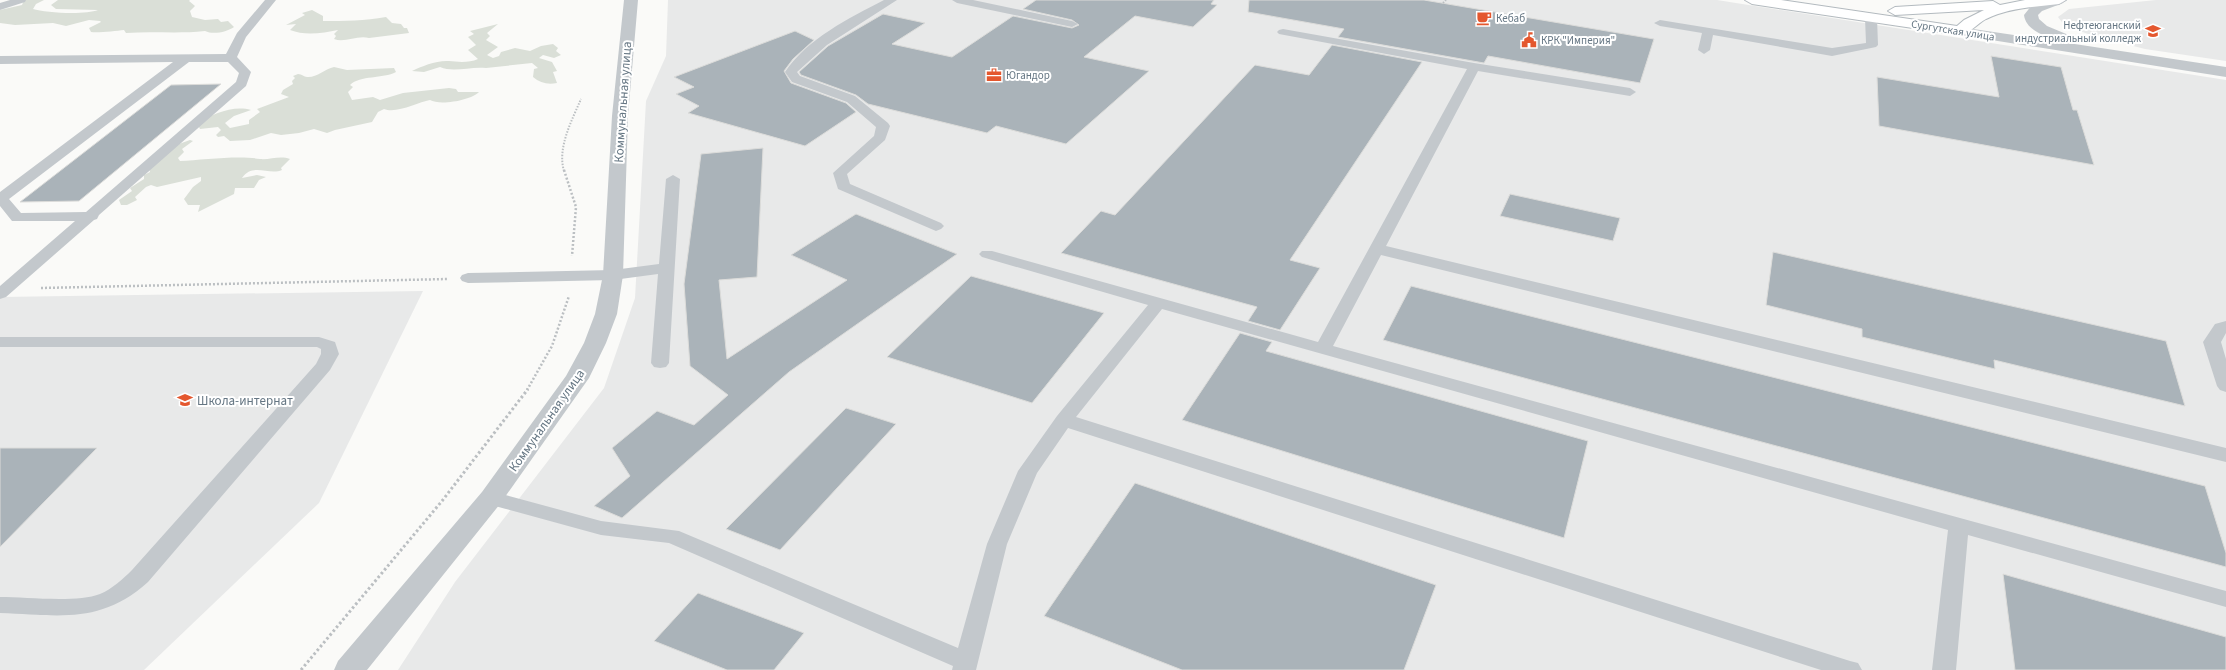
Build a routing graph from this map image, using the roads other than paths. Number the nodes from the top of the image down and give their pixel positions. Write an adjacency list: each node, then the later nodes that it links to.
1 (21, 0): 8 (lane)
2 (271, 0): 17 (lane)
3 (631, 0): 32 (street, Коммунальная улица)
4 (892, 0): 28 (lane)
5 (957, 0): 12 (lane)
6 (1752, 0): 9 (main road, Сургутская улица)
7 (2059, 0): 9 (main road); 14 (main road); 20 (street)
8 (0, 7)
9 (1806, 8): 10 (main road, Сургутская улица)
10 (1871, 18): 13 (lane); 14 (main road, Сургутская улица)
11 (1660, 23): 13 (lane)
12 (1072, 24)
13 (1708, 31): 16 (lane)
14 (1960, 31): 20 (street, Сургутская улица)
15 (1283, 32): 21 (lane)
16 (1704, 50)
17 (231, 58): 18 (lane); 27 (lane)
18 (184, 59): 19 (lane); 26 (lane)
19 (0, 60)
20 (2150, 60): 22 (street, Сургутская улица)
21 (1474, 67): 23 (lane); 29 (lane)
22 (2226, 72)
23 (1630, 92)
24 (673, 179): 31 (lane)
25 (0, 184): 26 (lane)
26 (20, 184): 27 (lane)
27 (92, 216): 34 (lane)
28 (936, 226)
29 (1377, 249): 38 (lane); 42 (lane)
30 (987, 254): 35 (lane)
31 (666, 268): 32 (lane); 39 (lane)
32 (612, 275): 33 (lane); 43 (street, Коммунальная улица)
33 (468, 278)
34 (3, 291)
35 (1158, 304): 38 (lane); 41 (lane)
36 (2226, 326): 40 (lane)
37 (0, 342): 46 (lane)
38 (1323, 349): 44 (lane)
39 (660, 363)
40 (2226, 386)
41 (1064, 420): 47 (lane); 49 (lane)
42 (2226, 455)
43 (491, 498): 47 (lane); 48 (street, Коммунальная улица)
44 (1959, 525): 45 (lane); 50 (lane)
45 (2226, 599)
46 (0, 605)
47 (965, 666)
48 (349, 670)
49 (1850, 670)
50 (1944, 670)

